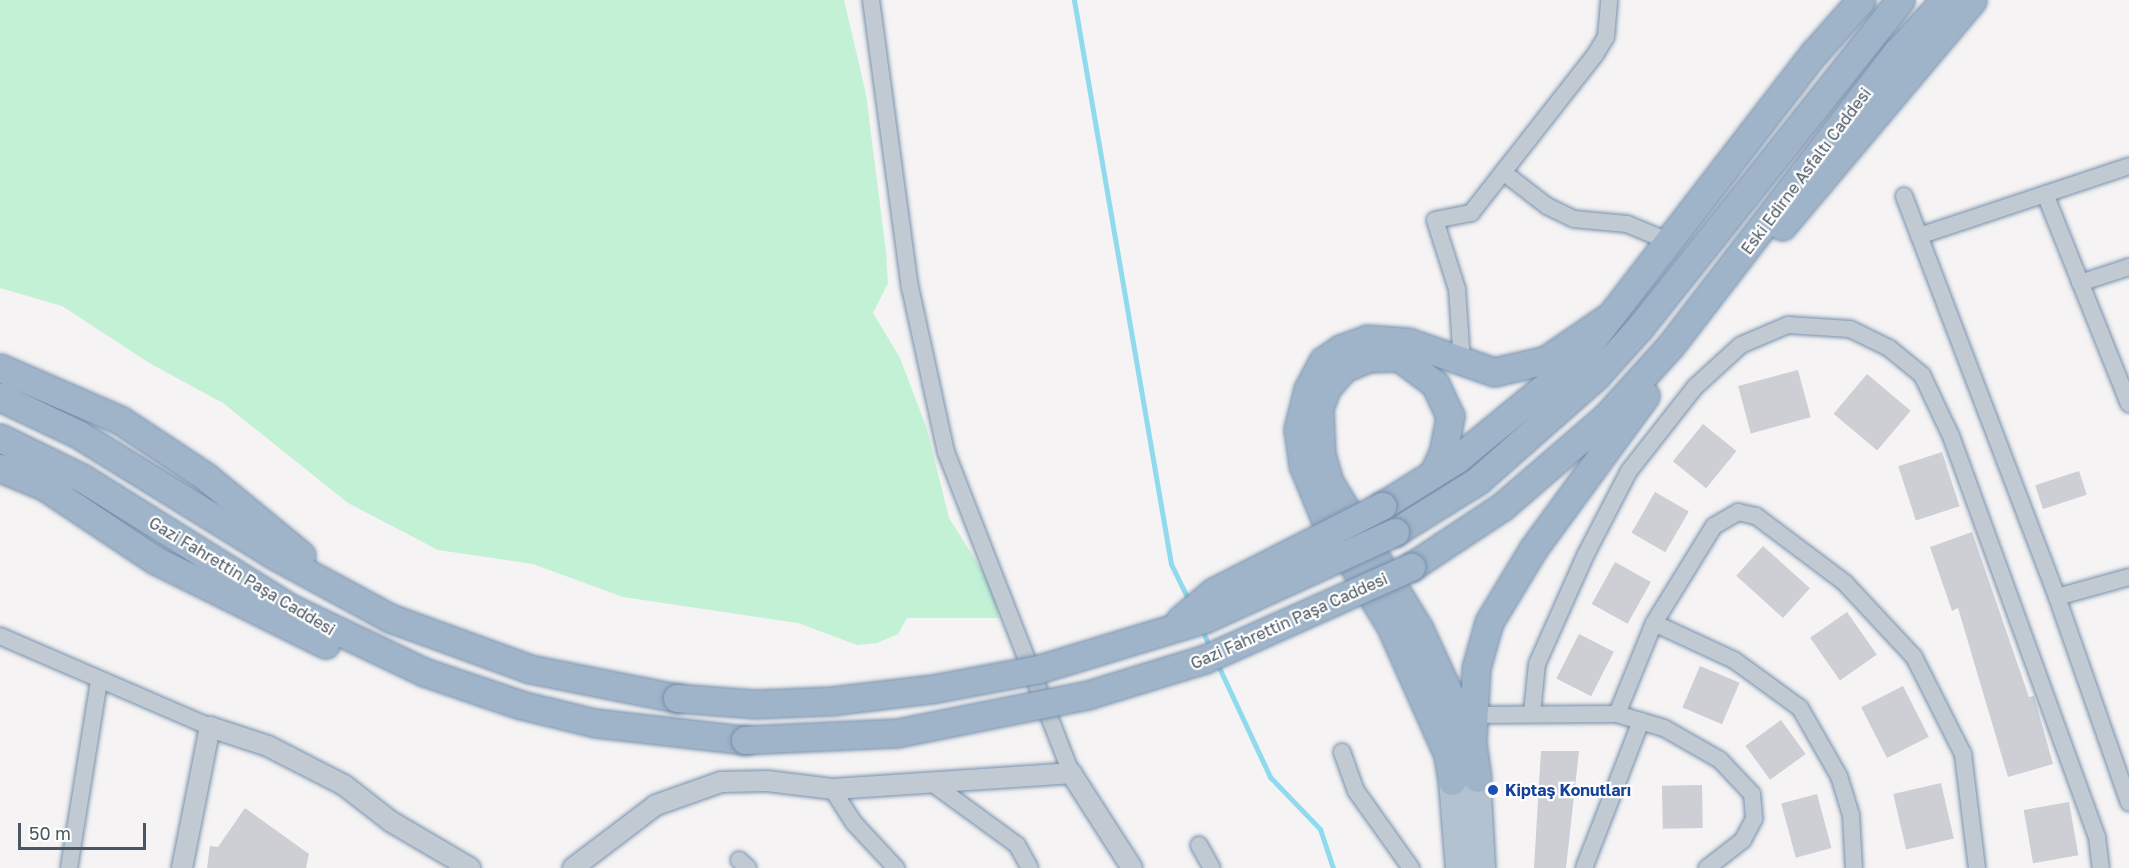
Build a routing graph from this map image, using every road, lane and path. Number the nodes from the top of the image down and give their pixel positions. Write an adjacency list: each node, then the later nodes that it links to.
1 (871, 0): 40 (street)
2 (1609, 0): 8 (street)
3 (1861, 0): 12 (highway)
4 (1900, 0): 29 (highway, Eski Edirne Asfaltı Caddesi, bridge)
5 (1945, 0): 14 (highway, Eski Edirne Asfaltı Caddesi)
6 (1972, 0): 14 (highway)
7 (2129, 166): 9 (street)
8 (1503, 172): 12 (street); 18 (street)
9 (2045, 194): 11 (street); 15 (street)
10 (1904, 196): 11 (street)
11 (1919, 236): 26 (street)
12 (1668, 241): 16 (highway)
13 (2129, 267): 15 (street)
14 (1720, 283): 17 (highway, Eski Edirne Asfaltı Caddesi)
15 (2080, 283): 21 (street)
16 (1610, 316): 18 (highway); 24 (highway)
17 (1671, 345): 31 (highway, Gazi Fahrettin Paşa Caddesi, bridge); 35 (highway)
18 (1462, 362): 41 (highway)
19 (0, 368): 27 (highway)
20 (0, 397): 27 (highway)
21 (2129, 404)
22 (0, 438): 31 (highway, Gazi Fahrettin Paşa Caddesi)
23 (0, 468): 31 (highway)
24 (1433, 474): 29 (highway, bridge); 38 (highway)
25 (2129, 577): 26 (street)
26 (2057, 597): 44 (street)
27 (358, 601): 29 (highway, bridge)
28 (1654, 622): 34 (street); 59 (street); 60 (street)
29 (1163, 633)
30 (0, 636): 32 (street)
31 (424, 672)
32 (99, 680): 37 (street); 46 (street)
33 (1532, 713): 34 (street); 35 (street); 61 (street)
34 (1617, 714): 36 (street)
35 (1474, 715): 38 (highway)
36 (1641, 721): 57 (street); 58 (street)
37 (210, 727): 47 (street); 48 (street)
38 (1472, 743): 41 (highway)
39 (1342, 752): 54 (street)
40 (1071, 773): 42 (street); 52 (street)
41 (1464, 780): 55 (main road); 56 (main road)
42 (933, 783): 43 (street); 51 (street)
43 (832, 789): 49 (street); 50 (street)
44 (2129, 803)
45 (1199, 845): 53 (street)
46 (69, 868)
47 (182, 868)
48 (470, 868)
49 (573, 868)
50 (896, 868)
51 (1030, 868)
52 (1132, 868)
53 (1212, 868)
54 (1412, 868)
55 (1459, 868)
56 (1482, 868)
57 (1584, 868)
58 (1707, 868)
59 (1854, 868)
60 (1977, 868)
61 (2101, 868)

